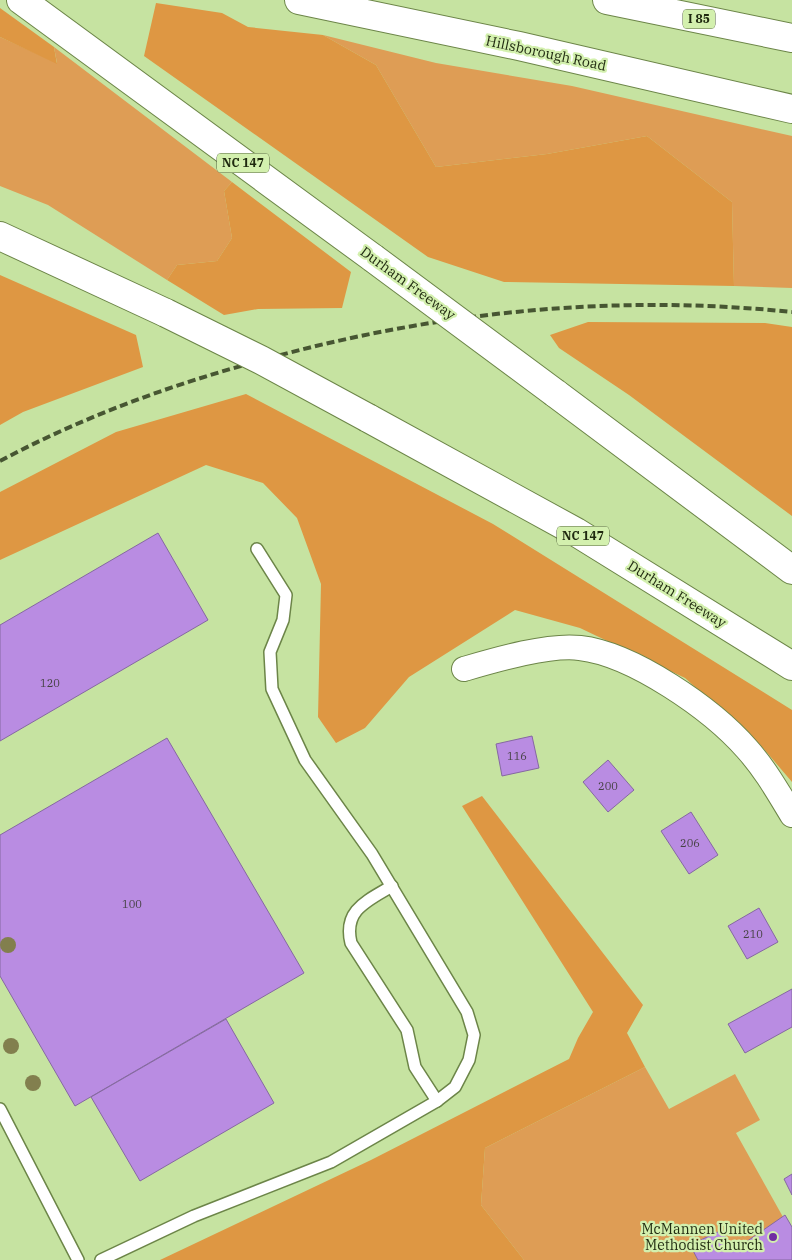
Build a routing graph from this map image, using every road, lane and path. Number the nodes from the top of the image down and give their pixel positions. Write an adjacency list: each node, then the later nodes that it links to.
1 (21, 0): 8 (main road, Durham Freeway / NC 147, bridge)
2 (299, 0): 5 (main road, Hillsborough Road)
3 (607, 0): 4 (main road, I 85)
4 (792, 38)
5 (792, 109)
6 (0, 236): 9 (main road, Durham Freeway / NC 147, bridge)
7 (257, 549): 12 (lane)
8 (792, 570)
9 (792, 666)
10 (464, 669): 11 (street)
11 (792, 814)
12 (392, 886): 13 (lane); 13 (lane)
13 (437, 1101): 16 (lane)
14 (0, 1109): 15 (lane)
15 (78, 1260)
16 (101, 1260)

